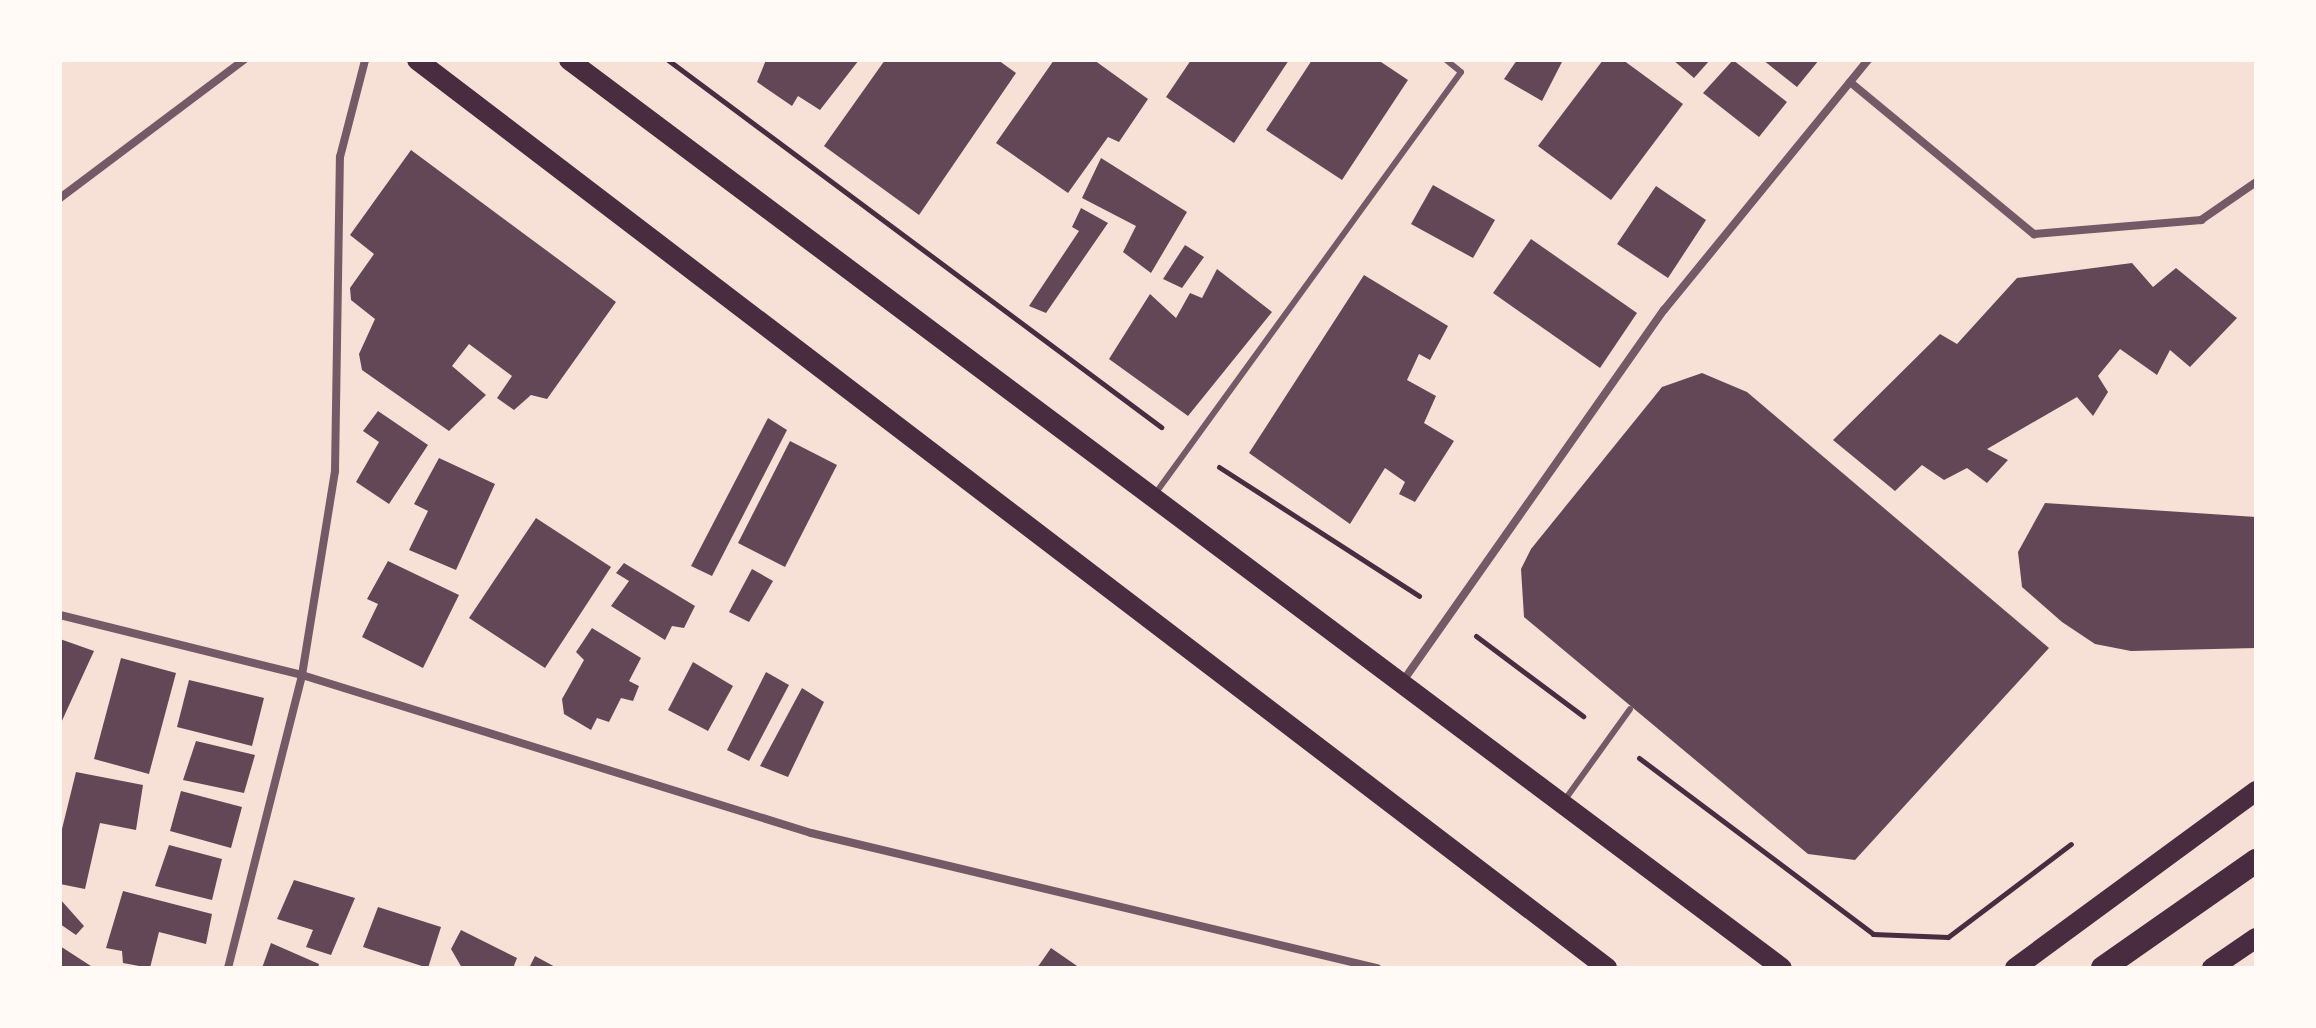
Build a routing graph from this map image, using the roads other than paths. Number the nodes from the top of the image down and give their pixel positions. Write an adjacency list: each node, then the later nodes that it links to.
1 (244, 60): 9 (street)
2 (365, 60): 12 (street)
3 (417, 60): 21 (main road)
4 (569, 60): 10 (main road)
5 (1446, 60): 10 (lane)
6 (1868, 60): 7 (street)
7 (1850, 82): 8 (street); 13 (street)
8 (2256, 182)
9 (60, 198)
10 (1151, 501): 13 (main road)
11 (60, 615): 12 (street)
12 (302, 675): 19 (street); 20 (street)
13 (1401, 685): 16 (main road)
14 (1630, 709): 16 (lane)
15 (2256, 791): 23 (main road)
16 (1562, 804): 22 (main road)
17 (2256, 861): 24 (highway)
18 (2256, 938): 25 (main road)
19 (228, 968)
20 (1377, 968)
21 (1606, 968)
22 (1782, 968)
23 (2015, 968)
24 (2103, 968)
25 (2212, 968)

